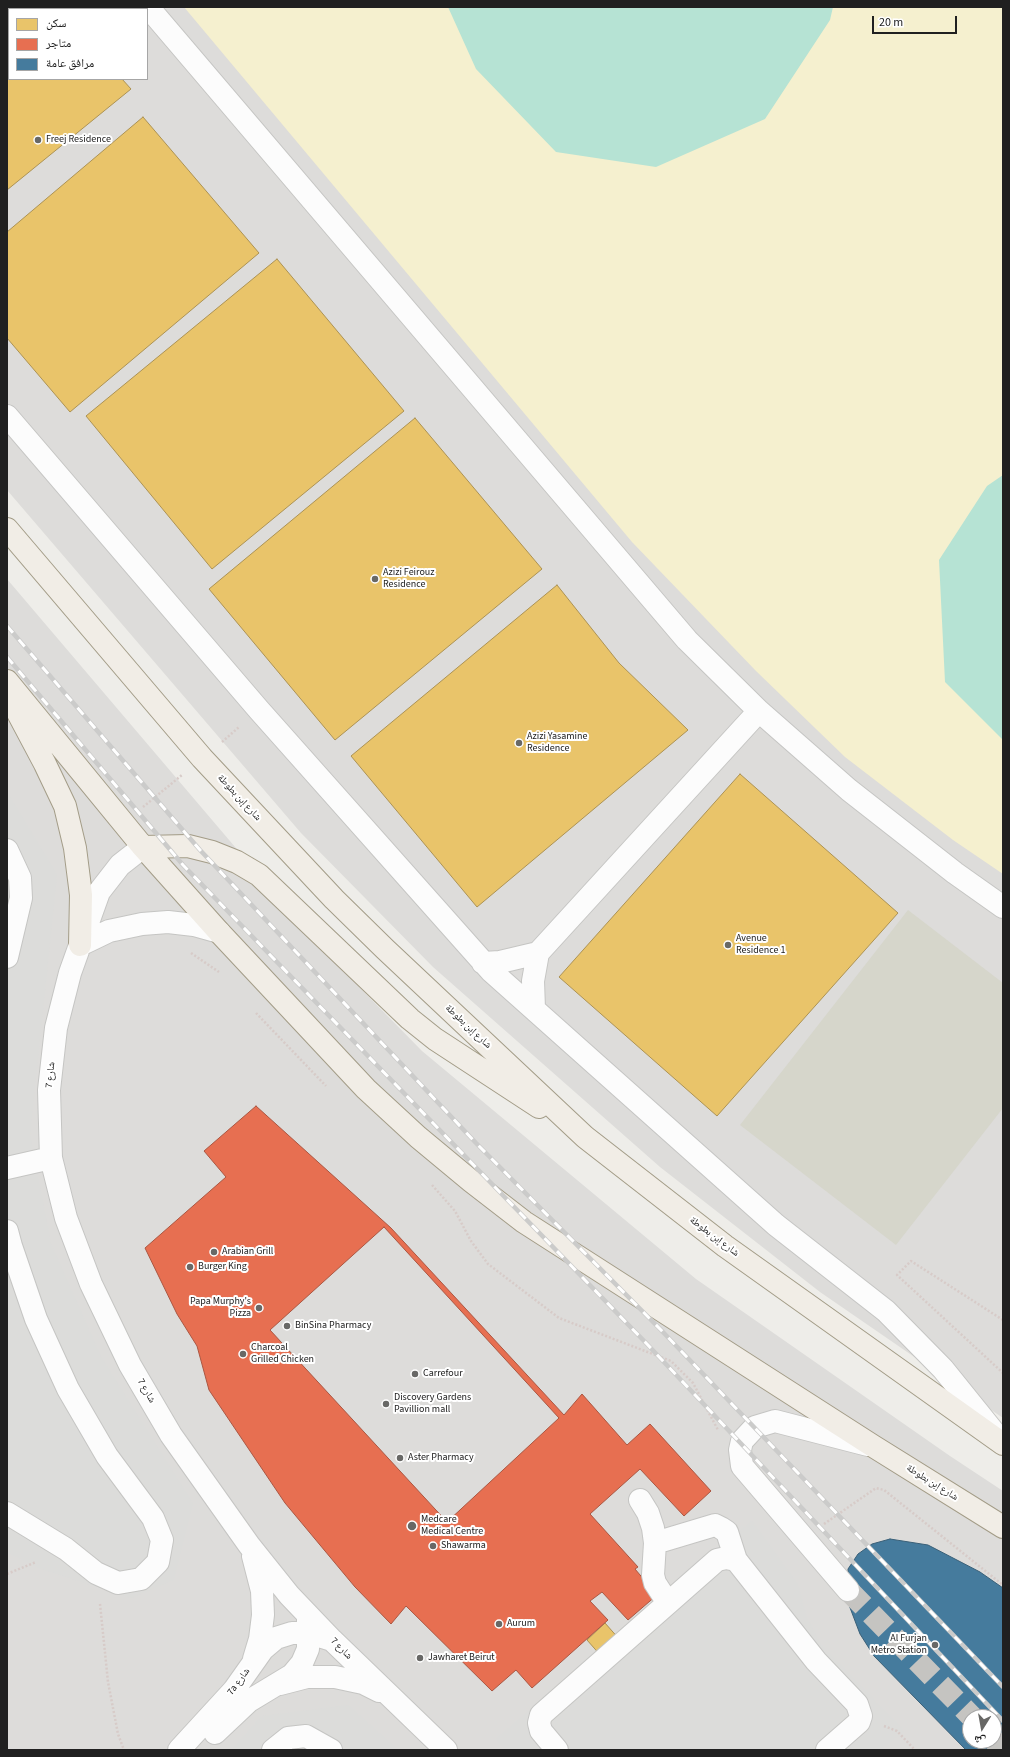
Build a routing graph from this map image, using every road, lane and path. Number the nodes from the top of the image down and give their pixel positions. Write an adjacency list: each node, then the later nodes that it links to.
1 (148, 7): 6 (street)
2 (7, 416): 15 (street)
3 (7, 529): 20 (main road, شارع إبن بطوطة)
4 (7, 681): 7 (main road, شارع إبن بطوطة)
5 (7, 694): 11 (main road)
6 (759, 711): 9 (street); 13 (street)
7 (143, 847): 10 (main road, شارع إبن بطوطة); 11 (street, شارع 7); 20 (main road)
8 (7, 850): 14 (street)
9 (1003, 907)
10 (219, 932): 11 (street); 29 (main road, شارع إبن بطوطة)
11 (80, 945): 21 (street, شارع 7)
12 (186, 951): 16 (path)
13 (538, 953): 15 (street); 17 (street)
14 (7, 957)
15 (483, 963): 17 (street)
16 (224, 976)
17 (534, 1009): 28 (street)
18 (254, 1010): 19 (path)
19 (329, 1089)
20 (586, 1137): 28 (main road, شارع إبن بطوطة)
21 (51, 1158): 22 (street); 35 (street, شارع 7)
22 (7, 1168)
23 (431, 1183): 27 (path)
24 (7, 1231): 37 (street)
25 (1003, 1320): 26 (path)
26 (1003, 1373)
27 (719, 1432)
28 (1003, 1444)
29 (873, 1446): 32 (street); 33 (main road, شارع إبن بطوطة)
30 (640, 1500): 34 (street)
31 (7, 1513): 37 (street)
32 (792, 1524): 38 (path); 39 (street)
33 (1003, 1527)
34 (655, 1543): 36 (street); 40 (street)
35 (249, 1545): 41 (street, شارع 7); 44 (street)
36 (736, 1560): 40 (street); 55 (street)
37 (96, 1574): 48 (path)
38 (1003, 1585)
39 (848, 1590)
40 (668, 1603): 54 (street)
41 (304, 1611): 42 (street, 7a شارع); 43 (street, شارع 7)
42 (309, 1633): 43 (street, 7a شارع); 44 (street, 7a شارع); 45 (street, 7a شارع)
43 (332, 1640): 46 (street, شارع 7)
44 (253, 1662): 49 (street, 7a شارع)
45 (279, 1684): 46 (street); 50 (street, 7a شارع)
46 (388, 1695): 53 (street, شارع 7)
47 (897, 1732): 56 (path)
48 (124, 1750)
49 (179, 1750)
50 (198, 1750)
51 (273, 1750): 52 (street)
52 (331, 1750)
53 (446, 1750)
54 (557, 1750)
55 (827, 1750)
56 (915, 1750)

